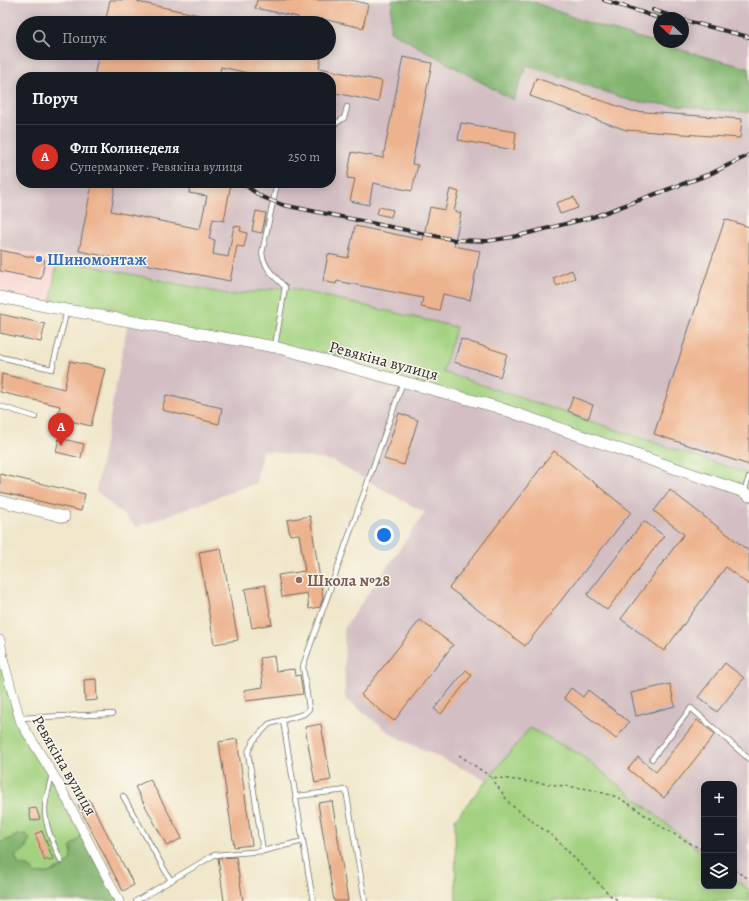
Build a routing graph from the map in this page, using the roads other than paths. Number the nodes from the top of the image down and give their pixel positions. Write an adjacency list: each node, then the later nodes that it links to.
1 (347, 106): 2 (lane)
2 (336, 123)
3 (276, 188): 6 (lane)
4 (0, 297): 5 (street, Ревякіна вулиця)
5 (67, 310): 6 (street, Ревякіна вулиця); 7 (lane)
6 (275, 348): 8 (street, Ревякіна вулиця)
7 (0, 357)
8 (403, 382): 12 (street, Ревякіна вулиця); 19 (lane)
9 (0, 406): 10 (lane)
10 (35, 417)
11 (749, 477): 12 (lane)
12 (746, 494)
13 (0, 501): 14 (street)
14 (64, 517)
15 (0, 640): 16 (street, Ревякіна вулиця)
16 (2, 663): 18 (street, Ревякіна вулиця)
17 (112, 714): 18 (lane)
18 (20, 718): 22 (street, Ревякіна вулиця)
19 (284, 721): 24 (lane); 26 (lane)
20 (652, 759): 21 (lane)
21 (749, 759)
22 (52, 772): 27 (lane); 29 (street, Ревякіна вулиця)
23 (124, 796): 28 (lane)
24 (297, 796): 25 (lane); 32 (lane)
25 (303, 842): 26 (lane); 31 (lane)
26 (263, 851): 28 (lane)
27 (61, 861)
28 (171, 881): 30 (lane)
29 (119, 901)
30 (136, 901)
31 (313, 901)
32 (365, 901)

